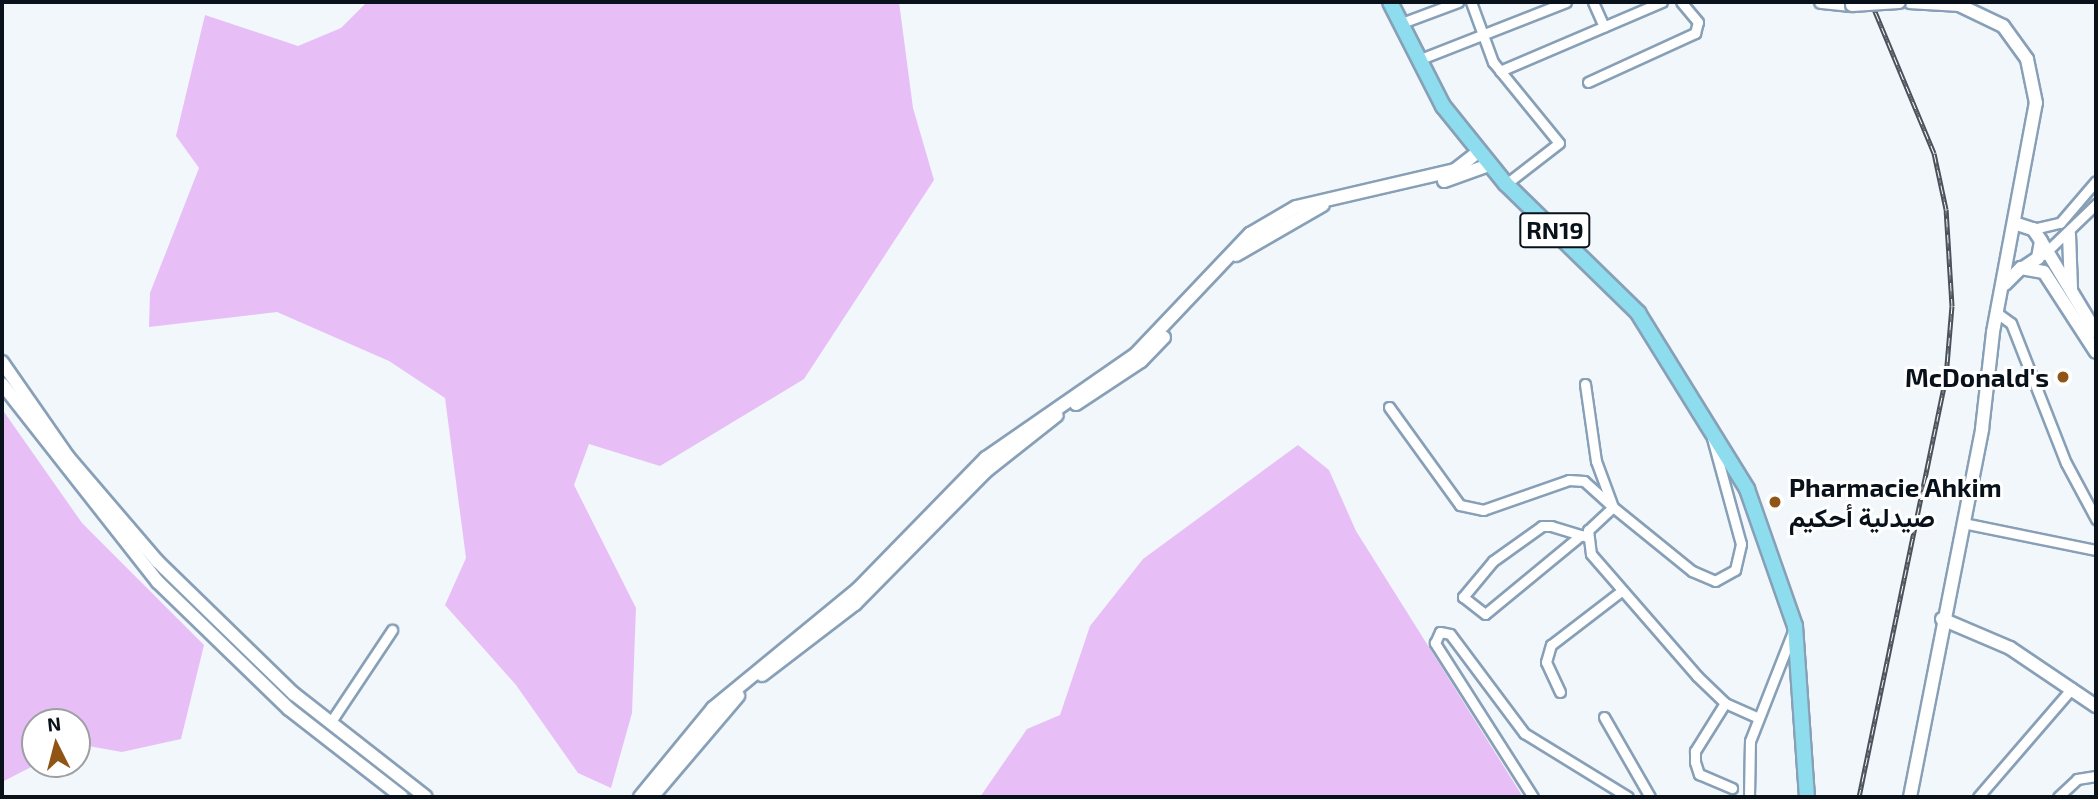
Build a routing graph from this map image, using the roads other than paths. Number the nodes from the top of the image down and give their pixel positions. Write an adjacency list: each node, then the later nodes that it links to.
1 (1390, 2): 11 (main road, RN19)
2 (1458, 2): 11 (street)
3 (1471, 2): 13 (street)
4 (1594, 2): 12 (street)
5 (1662, 2): 12 (street)
6 (1681, 2): 16 (street)
7 (1821, 2): 8 (street, bridge)
8 (1899, 2)
9 (1910, 2): 23 (street)
10 (1560, 3): 13 (street)
11 (1399, 24): 14 (main road, RN19)
12 (1604, 27): 15 (street)
13 (1483, 36): 14 (street); 15 (street)
14 (1419, 60): 17 (main road, RN19)
15 (1500, 71): 21 (street)
16 (1588, 82)
17 (1478, 152): 18 (main road, RN19); 19 (street)
18 (1489, 165): 19 (street); 21 (main road, RN19)
19 (1457, 174): 63 (street); 64 (street)
20 (2096, 181): 24 (street)
21 (1506, 184): 40 (main road, RN19)
22 (2096, 204): 26 (street)
23 (2014, 223): 25 (street); 28 (street)
24 (2060, 223): 25 (street); 26 (street)
25 (2034, 229): 27 (street)
26 (2069, 234): 27 (street); 31 (street)
27 (2041, 252): 29 (street); 30 (street)
28 (2006, 266): 29 (street); 32 (street)
29 (2021, 268): 30 (street); 32 (street)
30 (2059, 283): 31 (street); 35 (street)
31 (2071, 293): 34 (street)
32 (2000, 298): 33 (street)
33 (1997, 313): 42 (street); 43 (street)
34 (2096, 332)
35 (2096, 352)
36 (2, 362): 48 (street)
37 (2, 384): 51 (street)
38 (1585, 384): 41 (street)
39 (1389, 407): 41 (street)
40 (1710, 433): 41 (street); 49 (main road, RN19)
41 (1613, 507): 44 (street)
42 (2096, 519)
43 (1963, 523): 45 (street); 47 (street)
44 (1583, 536): 44 (street); 46 (street)
45 (2096, 550)
46 (1620, 592): 53 (street); 54 (street)
47 (1942, 619): 52 (street); 70 (street)
48 (220, 623): 51 (street); 58 (street)
49 (1795, 626): 57 (street); 69 (main road, RN19)
50 (391, 630): 58 (street)
51 (209, 632): 61 (street)
52 (2072, 688): 55 (street); 71 (street)
53 (1560, 692)
54 (1725, 703): 57 (street); 60 (street)
55 (2096, 706)
56 (1604, 717): 67 (street)
57 (1758, 718): 68 (street)
58 (330, 723): 62 (street)
59 (2096, 776): 72 (street)
60 (1732, 788)
61 (402, 797)
62 (426, 797)
63 (640, 797)
64 (652, 797)
65 (1533, 797): 66 (street)
66 (1628, 797)
67 (1650, 797)
68 (1749, 797)
69 (1807, 797)
70 (1910, 797)
71 (1978, 797)
72 (2058, 797)

